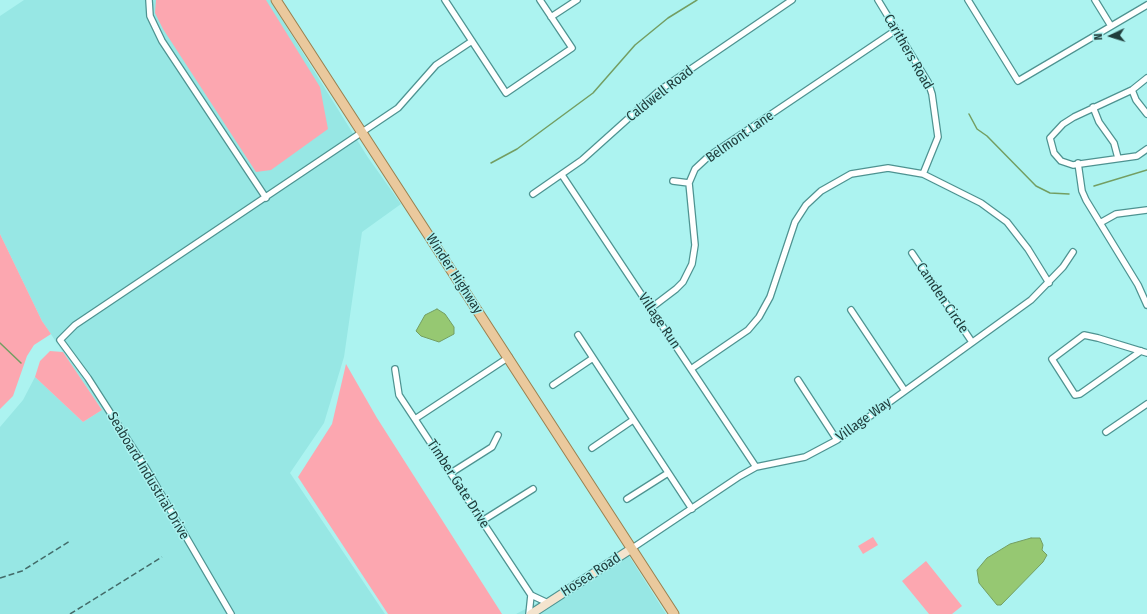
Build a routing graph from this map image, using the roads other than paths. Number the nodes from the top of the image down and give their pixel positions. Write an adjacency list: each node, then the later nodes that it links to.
1 (149, 0): 28 (street)
2 (276, 0): 19 (main road, Winder Highway)
3 (445, 0): 14 (street)
4 (540, 0): 11 (street)
5 (577, 0): 11 (street)
6 (792, 0): 24 (street, Caldwell Road)
7 (878, 0): 13 (street, Carithers Road)
8 (968, 0): 12 (street)
9 (1095, 0): 12 (street)
10 (1147, 4): 12 (street)
11 (551, 17): 14 (street)
12 (1111, 26)
13 (896, 30): 23 (street, Carithers Road); 26 (street, Belmont Lane)
14 (472, 40): 19 (street)
15 (1147, 78): 16 (street)
16 (1132, 90): 17 (street); 18 (street)
17 (1093, 106): 21 (street); 22 (street)
18 (1147, 114)
19 (362, 133): 28 (street); 41 (main road, Winder Highway)
20 (1147, 149): 21 (street)
21 (1118, 158): 22 (street)
22 (1078, 164): 30 (street)
23 (923, 174): 33 (street); 44 (street)
24 (562, 175): 27 (street, Caldwell Road); 35 (street, Village Run)
25 (673, 181): 26 (street)
26 (688, 184): 35 (street)
27 (533, 194)
28 (266, 198): 65 (street, Seaboard Industrial Drive)
29 (1147, 210): 30 (street)
30 (1100, 223): 34 (street)
31 (1073, 252): 33 (street, Village Way)
32 (912, 253): 38 (street, Camden Circle)
33 (1049, 283): 38 (street, Village Way)
34 (1147, 305)
35 (651, 308): 44 (street, Village Run)
36 (851, 310): 47 (street)
37 (578, 335): 42 (street)
38 (972, 342): 47 (street, Village Way)
39 (1140, 351): 39 (street); 40 (street)
40 (1147, 353)
41 (509, 357): 49 (street); 62 (main road, Winder Highway)
42 (593, 358): 46 (street); 50 (street)
43 (395, 369): 49 (street, Timber Gate Drive)
44 (691, 369): 55 (street, Village Run)
45 (798, 380): 53 (street)
46 (553, 385)
47 (905, 391): 53 (street, Village Way)
48 (1147, 404): 51 (street)
49 (415, 419): 56 (street, Timber Gate Drive)
50 (633, 420): 54 (street); 57 (street)
51 (1106, 432)
52 (498, 435): 56 (street)
53 (837, 440): 55 (street, Village Way)
54 (592, 448)
55 (756, 467): 60 (street, Village Way)
56 (451, 473): 61 (street, Timber Gate Drive)
57 (668, 473): 59 (street); 60 (street)
58 (533, 489): 61 (street)
59 (627, 499)
60 (692, 509): 62 (street, Village Way)
61 (482, 521): 63 (street, Timber Gate Drive)
62 (631, 549): 64 (street, Hosea Road); 67 (main road, Winder Highway)
63 (531, 595): 64 (street); 66 (street)
64 (548, 603): 66 (street, Hosea Road)
65 (231, 614)
66 (530, 614)
67 (674, 614)

